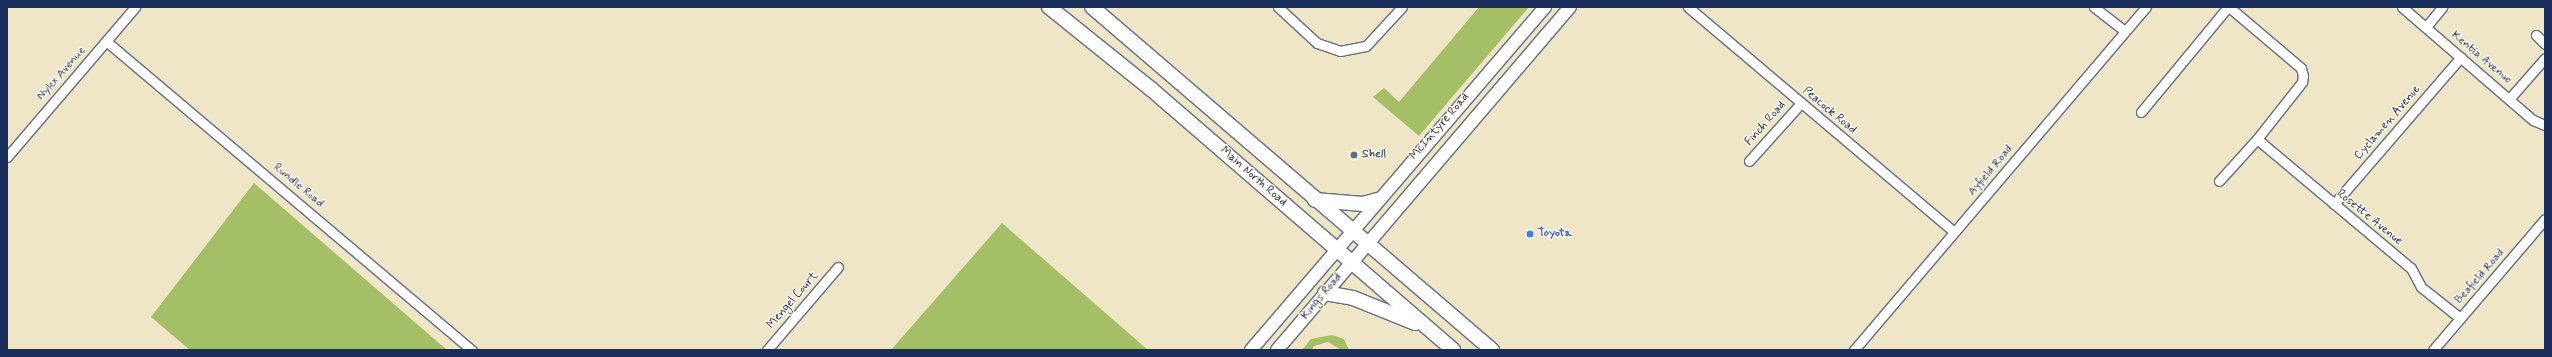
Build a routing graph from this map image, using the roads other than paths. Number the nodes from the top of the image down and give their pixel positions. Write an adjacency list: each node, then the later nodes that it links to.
1 (135, 7): 17 (street, Nylex Avenue)
2 (1049, 7): 38 (highway, Main North Road)
3 (1092, 7): 31 (highway, Main North Road)
4 (1278, 7): 5 (street)
5 (1402, 7)
6 (1545, 7): 24 (main road, McIntyre Road)
7 (1570, 7): 21 (main road, McIntyre Road)
8 (1688, 7): 23 (street, Peacock Road)
9 (2094, 7): 15 (street)
10 (2146, 7): 15 (street, Ayfield Road)
11 (2229, 7): 25 (street); 27 (street)
12 (2402, 7): 14 (street, Kentia Avenue)
13 (2442, 7): 14 (street)
14 (2426, 27): 19 (street, Kentia Avenue)
15 (2125, 31): 36 (street, Ayfield Road)
16 (2536, 36): 18 (street)
17 (106, 41): 28 (street, Nylex Avenue); 44 (street, Rundle Road)
18 (2545, 44)
19 (2461, 57): 22 (street, Kentia Avenue); 33 (street, Cyclamen Avenue)
20 (2545, 58): 22 (street)
21 (1495, 95): 24 (main road); 37 (main road, McIntyre Road)
22 (2510, 98): 26 (street, Kentia Avenue)
23 (1801, 103): 29 (street, Finch Road); 36 (street, Peacock Road)
24 (1455, 111): 32 (main road, McIntyre Road)
25 (2141, 112)
26 (2545, 125)
27 (2257, 139): 30 (street); 33 (street, Rosette Avenue)
28 (7, 157)
29 (1749, 161)
30 (2219, 181)
31 (1315, 200): 32 (highway); 35 (highway, Main North Road)
32 (1378, 200): 35 (main road, McIntyre Road)
33 (2334, 204): 42 (street, Rosette Avenue)
34 (2545, 219): 42 (street, Beafield Road)
35 (1352, 231): 37 (highway, Main North Road); 38 (main road, McIntyre Road)
36 (1954, 232): 50 (street, Ayfield Road)
37 (1367, 244): 39 (main road, Kings Road); 49 (highway, Main North Road)
38 (1337, 249): 39 (highway, Main North Road); 46 (main road, Kings Road)
39 (1352, 262): 41 (main road, Kings Road); 43 (highway, Main North Road)
40 (838, 267): 45 (street, Mengel Court)
41 (1325, 293): 43 (highway); 47 (main road, Kings Road)
42 (2460, 318): 51 (street, Beafield Road)
43 (1425, 326): 48 (highway, Main North Road)
44 (472, 350)
45 (767, 350)
46 (1251, 350)
47 (1276, 350)
48 (1453, 350)
49 (1492, 350)
50 (1854, 350)
51 (2433, 350)

